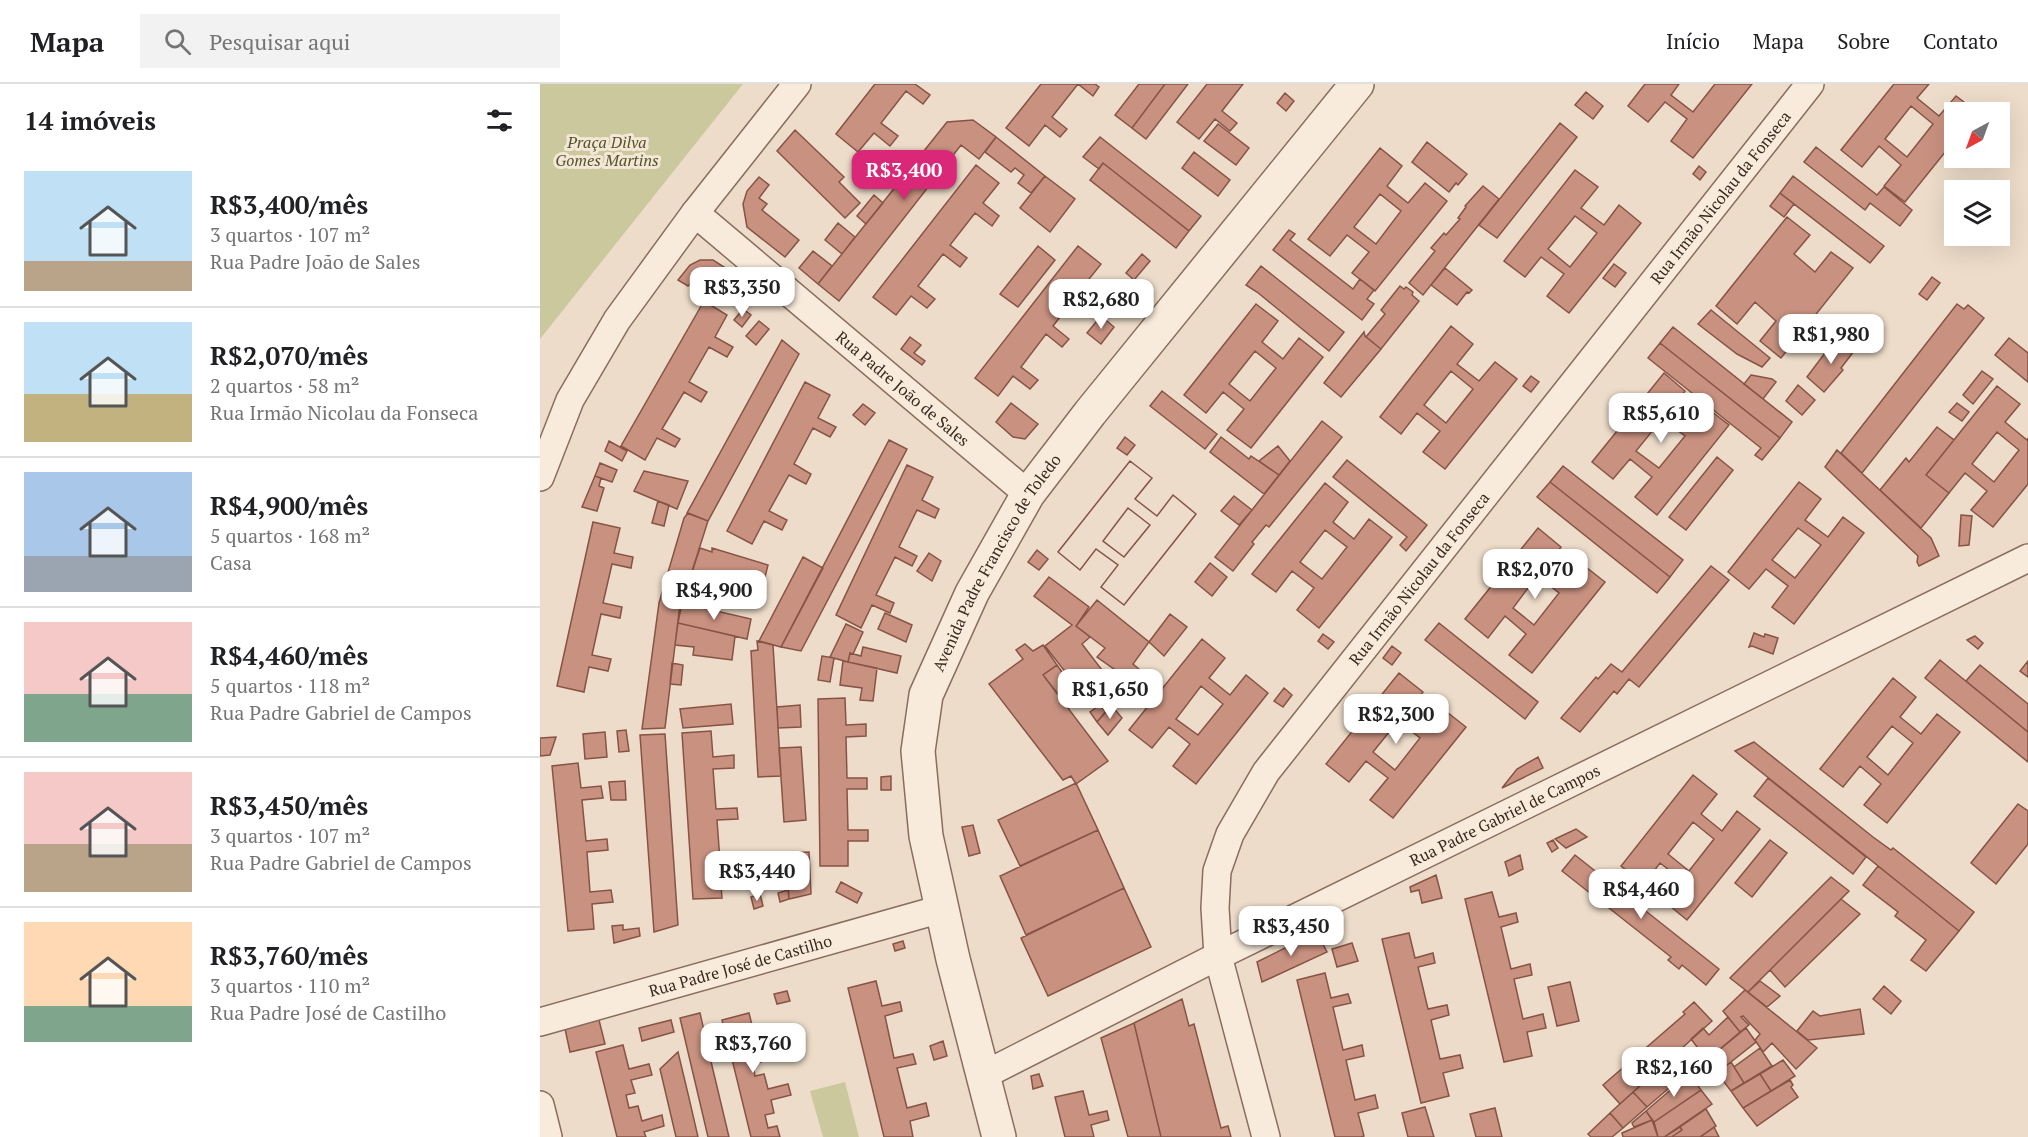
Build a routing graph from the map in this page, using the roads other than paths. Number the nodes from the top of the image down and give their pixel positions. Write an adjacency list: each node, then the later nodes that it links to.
1 (797, 84): 4 (street)
2 (1357, 84): 8 (street, Avenida Padre Francisco de Toledo)
3 (1810, 84): 11 (street, Rua Irmão Nicolau da Fonseca)
4 (695, 213): 5 (street); 8 (street, Rua Padre João de Sales)
5 (570, 400): 6 (street); 7 (street)
6 (540, 423)
7 (540, 477)
8 (1028, 494): 10 (street, Avenida Padre Francisco de Toledo)
9 (2028, 558): 11 (street, Rua Padre Gabriel de Campos)
10 (941, 909): 12 (street, Rua Padre José de Castilho); 13 (street, Avenida Padre Francisco de Toledo)
11 (1218, 956): 13 (street, Rua Padre Gabriel de Campos); 17 (street, Rua Irmão Nicolau da Fonseca)
12 (540, 1022)
13 (984, 1075): 16 (street, Avenida Padre Francisco de Toledo)
14 (540, 1105): 15 (street)
15 (548, 1137)
16 (999, 1137)
17 (1266, 1137)

